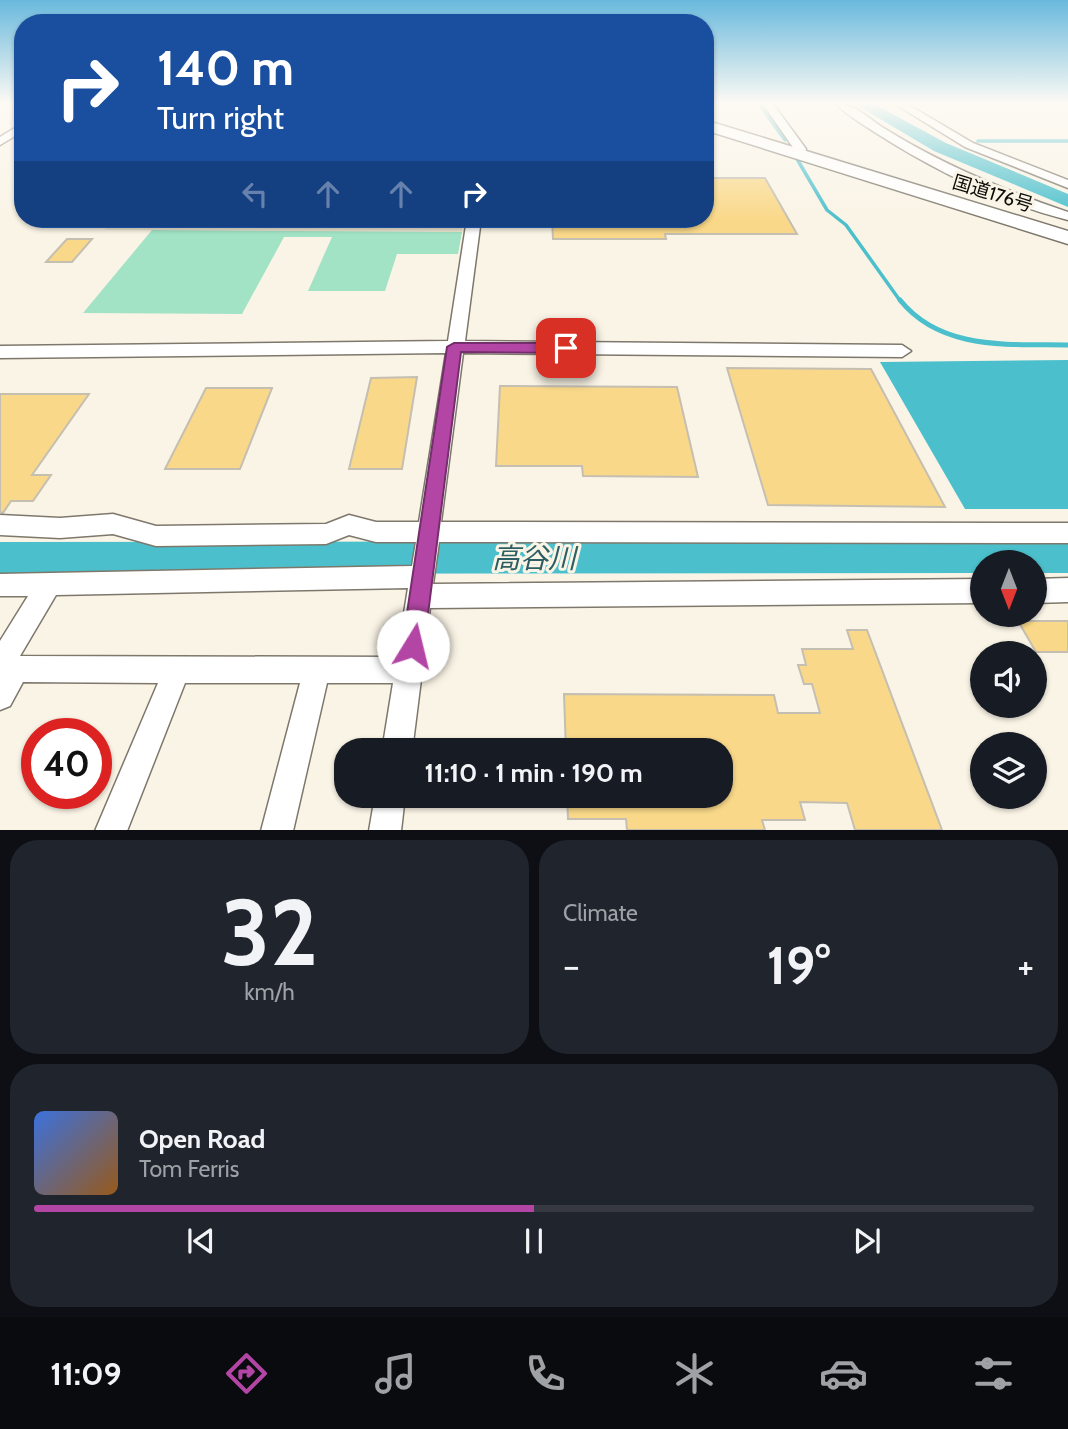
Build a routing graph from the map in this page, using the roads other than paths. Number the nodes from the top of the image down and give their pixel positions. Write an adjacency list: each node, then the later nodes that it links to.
1 (761, 143): 5 (highway, 国道176号)
2 (796, 143): 5 (street)
3 (897, 143): 7 (street)
4 (965, 143): 6 (street)
5 (800, 155): 9 (highway, 国道176号)
6 (1068, 184)
7 (1068, 216)
8 (473, 228): 10 (street)
9 (1068, 238)
10 (454, 347): 11 (street); 12 (street); 15 (street)
11 (902, 351)
12 (0, 352)
13 (0, 525): 15 (street)
14 (1068, 533): 15 (street)
15 (429, 537): 18 (street)
16 (49, 584): 17 (street); 18 (street); 22 (street)
17 (0, 585)
18 (422, 587): 20 (street); 25 (street)
19 (1068, 590): 21 (street)
20 (970, 591)
21 (1047, 591)
22 (0, 665)
23 (177, 670): 24 (street); 26 (street); 29 (street)
24 (317, 670): 25 (street); 30 (street)
25 (409, 670): 27 (street)
26 (0, 696)
27 (399, 738)
28 (388, 808): 31 (street)
29 (111, 830)
30 (277, 830)
31 (385, 830)

